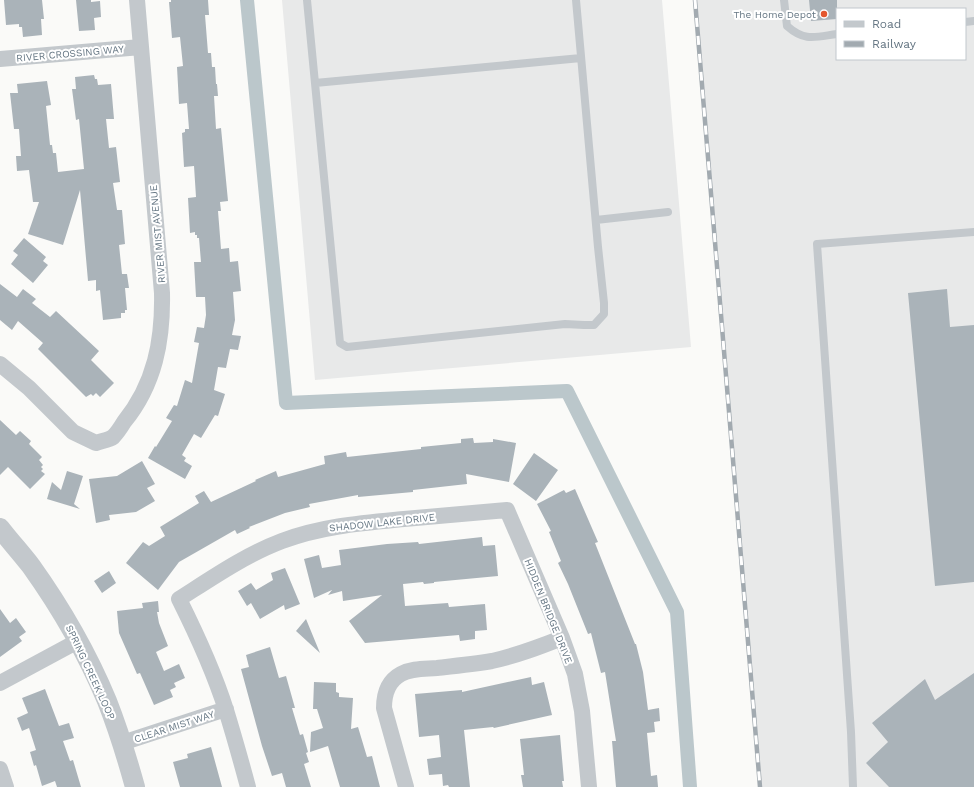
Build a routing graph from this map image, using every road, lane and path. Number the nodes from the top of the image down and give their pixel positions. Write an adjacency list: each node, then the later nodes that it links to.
1 (137, 0): 6 (street, RIVER MIST AVENUE)
2 (307, 0): 9 (lane)
3 (576, 0): 7 (lane)
4 (784, 0): 5 (lane)
5 (836, 34)
6 (141, 47): 8 (street, RIVER CROSSING WAY); 13 (street, RIVER MIST AVENUE)
7 (581, 58): 9 (lane); 11 (lane)
8 (0, 59)
9 (315, 83): 11 (lane)
10 (668, 212): 11 (lane)
11 (596, 220)
12 (974, 232): 27 (lane)
13 (0, 364)
14 (507, 510): 16 (street, HIDDEN BRIDGE DRIVE); 19 (street, SHADOW LAKE DRIVE)
15 (0, 528): 17 (street, SPRING CREEK LOOP)
16 (562, 638): 25 (street); 26 (street, HIDDEN BRIDGE DRIVE)
17 (78, 641): 18 (street); 20 (street, SPRING CREEK LOOP)
18 (0, 683)
19 (226, 709): 20 (street, CLEAR MIST WAY); 24 (street)
20 (122, 743): 23 (street, SPRING CREEK LOOP)
21 (0, 769): 22 (street)
22 (6, 787)
23 (135, 787)
24 (248, 787)
25 (406, 787)
26 (589, 787)
27 (853, 787)

